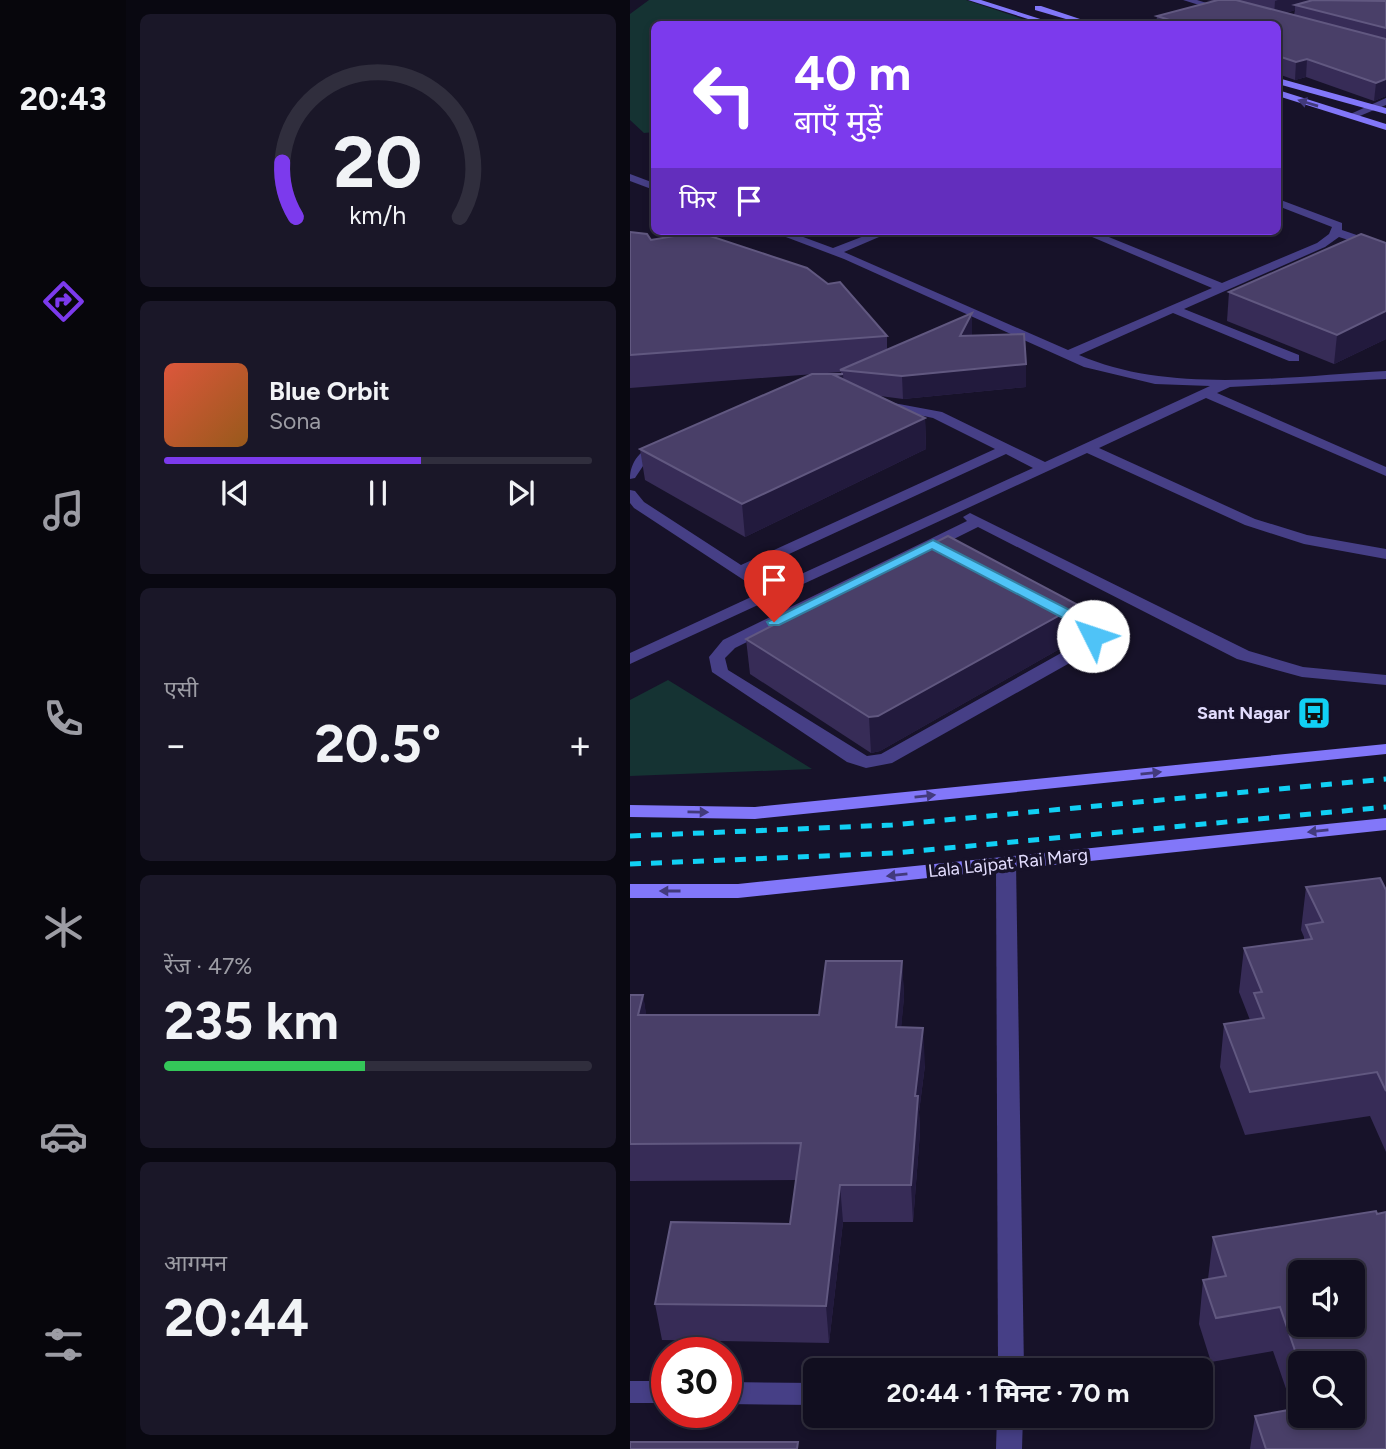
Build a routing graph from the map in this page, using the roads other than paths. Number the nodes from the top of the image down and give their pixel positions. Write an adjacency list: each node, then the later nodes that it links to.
1 (972, 0): 5 (main road)
2 (1187, 0): 4 (street)
3 (1024, 4): 6 (main road)
4 (1238, 13)
5 (1042, 21)
6 (1081, 21)
7 (1281, 82): 10 (main road)
8 (1281, 94): 12 (main road, one-way to 8)
9 (1386, 101): 10 (street)
10 (1373, 107): 11 (main road); 12 (street)
11 (1386, 111)
12 (1351, 116): 13 (main road)
13 (1386, 127)
14 (630, 177): 15 (street)
15 (651, 186)
16 (1281, 203): 17 (street)
17 (1335, 232): 21 (street); 23 (street)
18 (787, 235): 22 (street)
19 (877, 235): 22 (street)
20 (1094, 235): 23 (street)
21 (1386, 249)
22 (833, 252): 25 (street)
23 (1223, 288): 24 (street)
24 (1173, 309): 25 (street); 26 (street)
25 (1067, 355): 28 (street)
26 (1294, 358)
27 (1386, 375): 28 (street)
28 (1228, 383): 29 (street)
29 (1208, 394): 33 (street); 35 (street)
30 (865, 400): 32 (street)
31 (674, 436): 36 (street)
32 (1006, 449): 34 (street); 43 (street)
33 (1087, 449): 34 (street); 41 (street)
34 (1045, 468): 38 (street)
35 (1386, 472)
36 (630, 475)
37 (630, 494): 43 (street)
38 (955, 509): 39 (street); 44 (street)
39 (979, 521): 40 (street); 47 (street)
40 (933, 544): 42 (street); 45 (street)
41 (1386, 554)
42 (956, 556)
43 (742, 570): 44 (street)
44 (774, 593): 46 (street)
45 (1040, 600)
46 (630, 659)
47 (1386, 680)
48 (1386, 749): 49 (main road, one-way to 48)
49 (630, 811)
50 (1386, 824): 51 (main road, Lala Lajpat Rai Marg, one-way to 51)
51 (1006, 863): 52 (main road, Lala Lajpat Rai Marg, one-way to 52); 53 (street)
52 (630, 891)
53 (1011, 1358)
54 (630, 1392): 55 (street)
55 (651, 1392)
56 (742, 1393): 57 (street)
57 (803, 1394)
58 (1010, 1428): 59 (street)
59 (1009, 1449)

